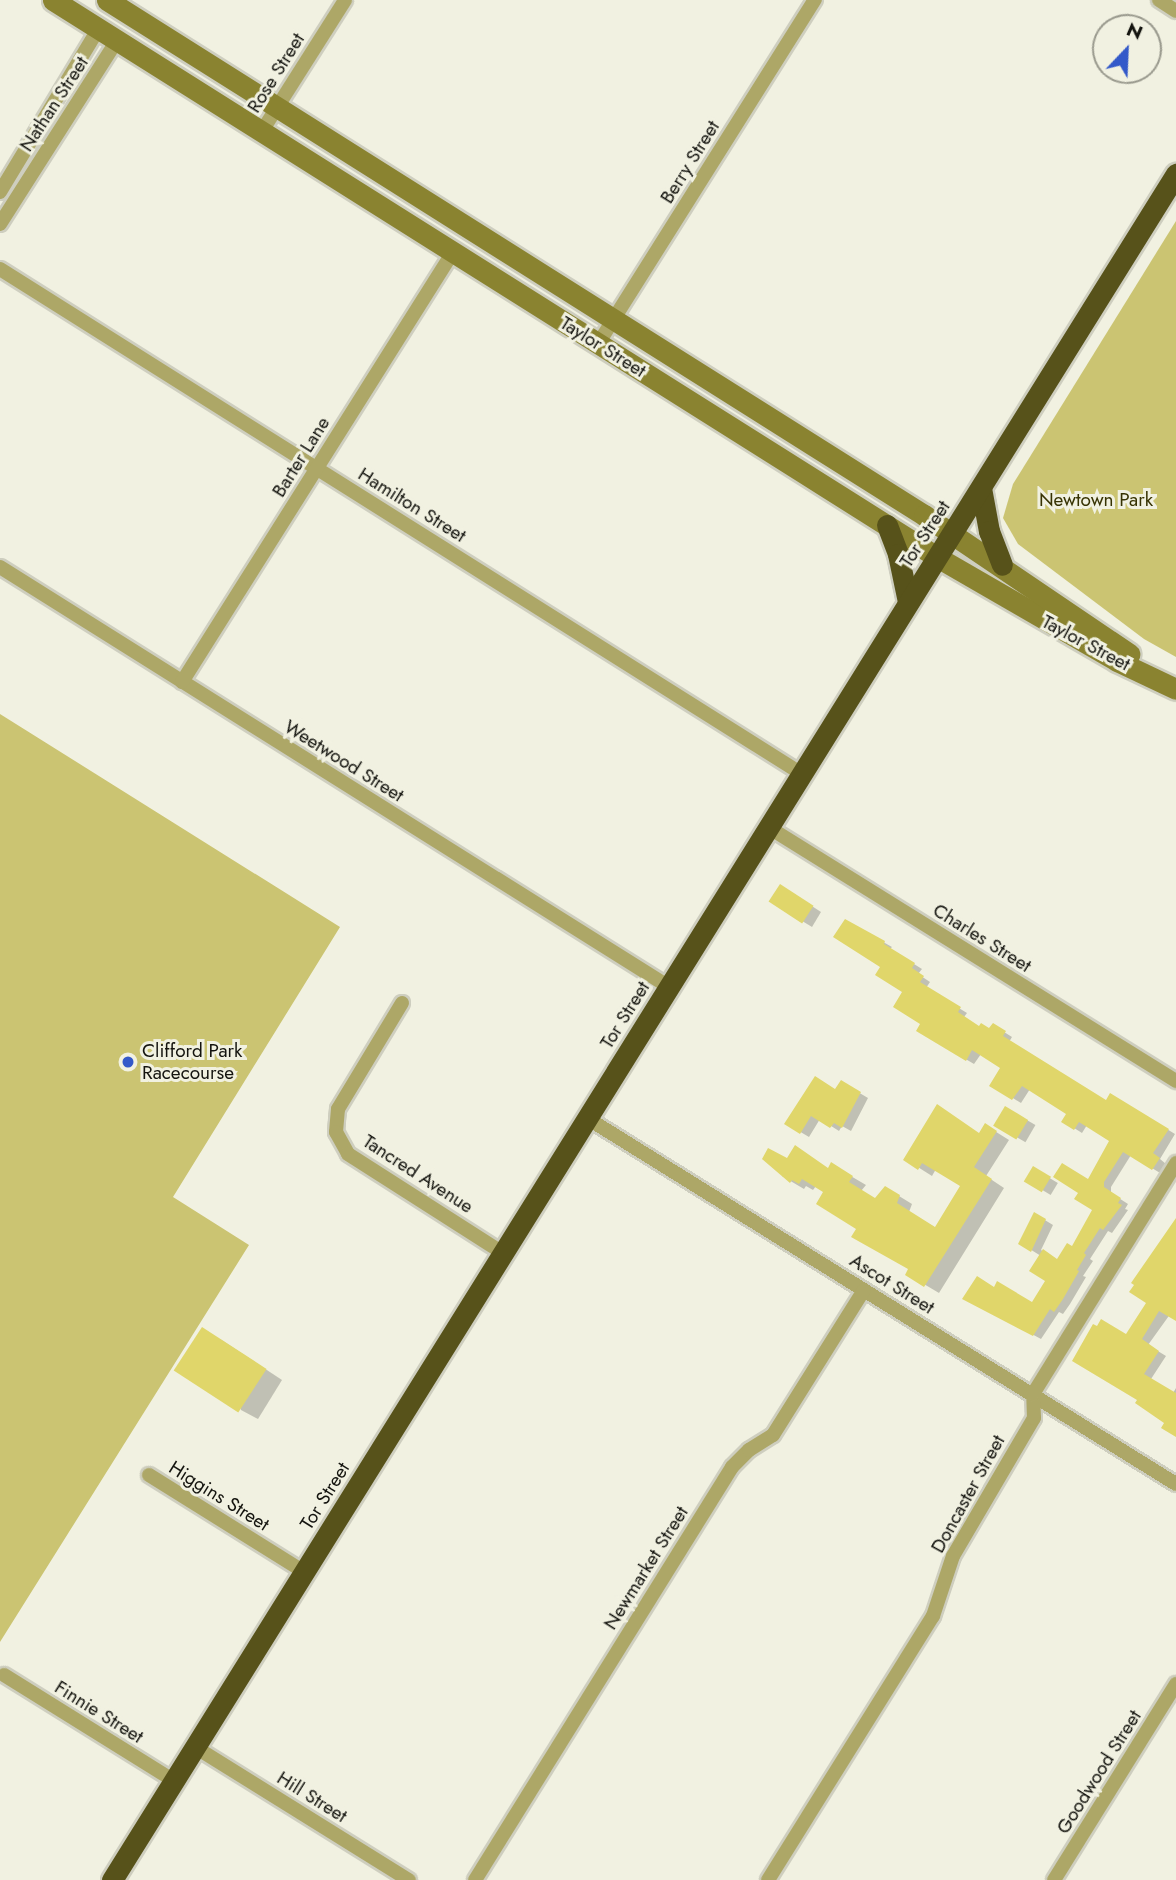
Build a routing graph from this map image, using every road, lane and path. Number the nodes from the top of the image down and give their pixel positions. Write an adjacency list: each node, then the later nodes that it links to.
1 (53, 0): 7 (main road, Taylor Street)
2 (107, 0): 8 (main road, Taylor Street)
3 (345, 0): 8 (street, Rose Street)
4 (815, 0): 15 (street, Berry Street)
5 (1159, 0): 6 (street)
6 (1176, 11)
7 (108, 34): 9 (main road, Taylor Street); 11 (street, Nathan Street); 12 (street, Nathan Street)
8 (278, 107): 9 (street, Rose Street); 15 (main road, Taylor Street)
9 (262, 131): 13 (main road, Taylor Street)
10 (1176, 174): 18 (highway, Tor Street)
11 (0, 192)
12 (0, 224)
13 (453, 252): 16 (main road, Taylor Street); 17 (street, Barter Lane)
14 (0, 269): 17 (street, Hamilton Street)
15 (614, 320): 16 (street, Berry Street); 20 (main road, Taylor Street)
16 (598, 344): 19 (main road, Taylor Street)
17 (317, 468): 25 (street, Barter Lane); 27 (street, Hamilton Street)
18 (981, 488): 20 (highway, Tor Street); 22 (highway)
19 (887, 525): 21 (main road, Taylor Street); 24 (highway)
20 (953, 533): 21 (highway, Tor Street); 22 (main road, Taylor Street)
21 (937, 557): 24 (highway, Tor Street); 26 (main road, Taylor Street)
22 (1002, 565): 26 (main road, Taylor Street)
23 (0, 567): 25 (street, Weetwood Street)
24 (908, 603): 27 (highway, Tor Street)
25 (183, 682): 29 (street, Weetwood Street)
26 (1168, 685)
27 (802, 774): 28 (highway, Tor Street)
28 (768, 827): 29 (highway, Tor Street); 31 (street, Charles Street)
29 (669, 987): 32 (highway, Tor Street)
30 (402, 1003): 34 (street, Tancred Avenue)
31 (1176, 1081)
32 (587, 1118): 34 (highway, Tor Street); 35 (street, Ascot Street)
33 (1176, 1163): 36 (street, Doncaster Street)
34 (503, 1253): 39 (highway, Tor Street)
35 (864, 1290): 36 (street, Ascot Street); 46 (street, Newmarket Street)
36 (1033, 1394): 38 (street, Ascot Street); 47 (street, Doncaster Street)
37 (149, 1475): 39 (street, Higgins Street)
38 (1176, 1483)
39 (304, 1572): 42 (highway, Tor Street)
40 (4, 1675): 43 (street, Finnie Street)
41 (1176, 1684): 48 (street, Goodwood Street)
42 (195, 1747): 43 (highway, Tor Street); 45 (street, Hill Street)
43 (174, 1782): 44 (highway, Tor Street)
44 (112, 1880)
45 (409, 1880)
46 (475, 1880)
47 (768, 1880)
48 (1054, 1880)

